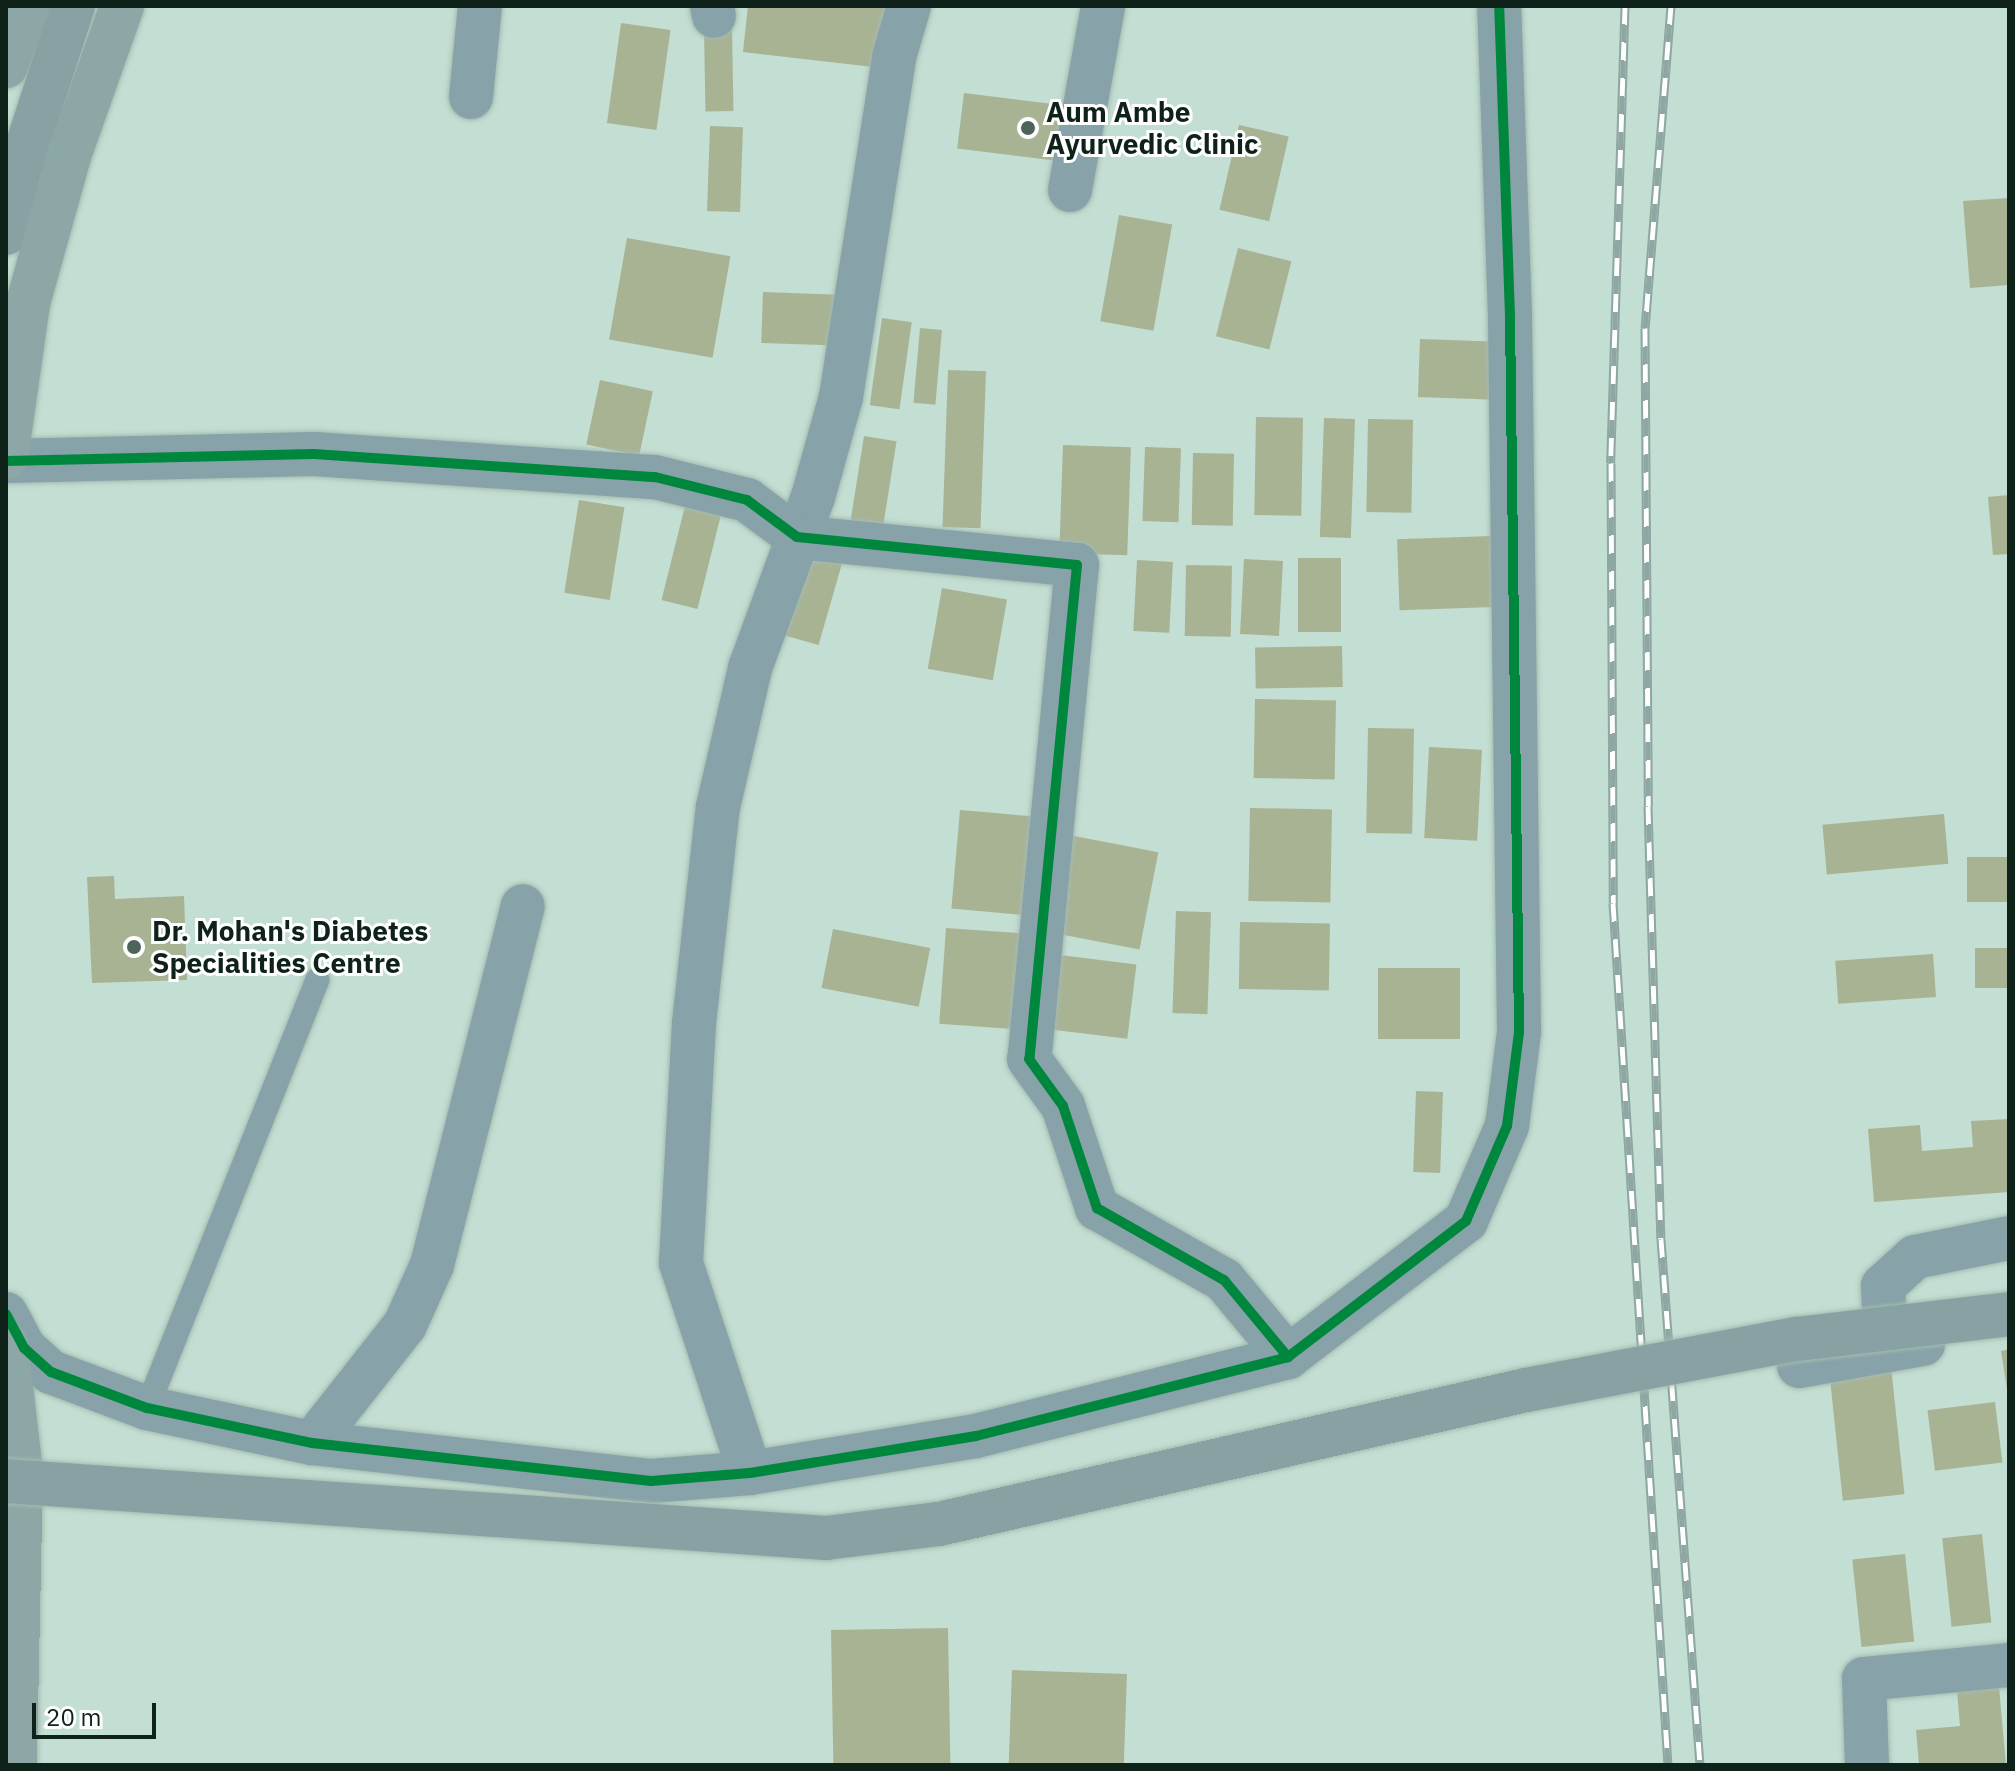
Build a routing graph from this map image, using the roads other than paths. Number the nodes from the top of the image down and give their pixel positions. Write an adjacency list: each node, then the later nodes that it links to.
1 (28, 6): 8 (main road)
2 (73, 6): 11 (street)
3 (122, 6): 12 (main road)
4 (480, 6): 9 (street)
5 (909, 6): 14 (street)
6 (1103, 6): 10 (street)
7 (1499, 6): 23 (street)
8 (6, 66)
9 (471, 97)
10 (1070, 190)
11 (6, 233)
12 (20, 274): 13 (main road)
13 (6, 459): 14 (street)
14 (797, 537): 23 (street); 27 (street)
15 (523, 906): 26 (street)
16 (317, 980): 25 (lane)
17 (2009, 1238): 22 (street)
18 (6, 1314): 25 (street)
19 (2009, 1314): 28 (street, bridge)
20 (2009, 1334): 22 (street)
21 (6, 1343): 30 (main road)
22 (1909, 1346): 24 (street)
23 (1288, 1357): 27 (street)
24 (1799, 1366)
25 (147, 1408): 26 (street)
26 (312, 1443): 27 (street)
27 (750, 1473)
28 (6, 1481)
29 (2009, 1665): 31 (street)
30 (15, 1765)
31 (1867, 1765)

